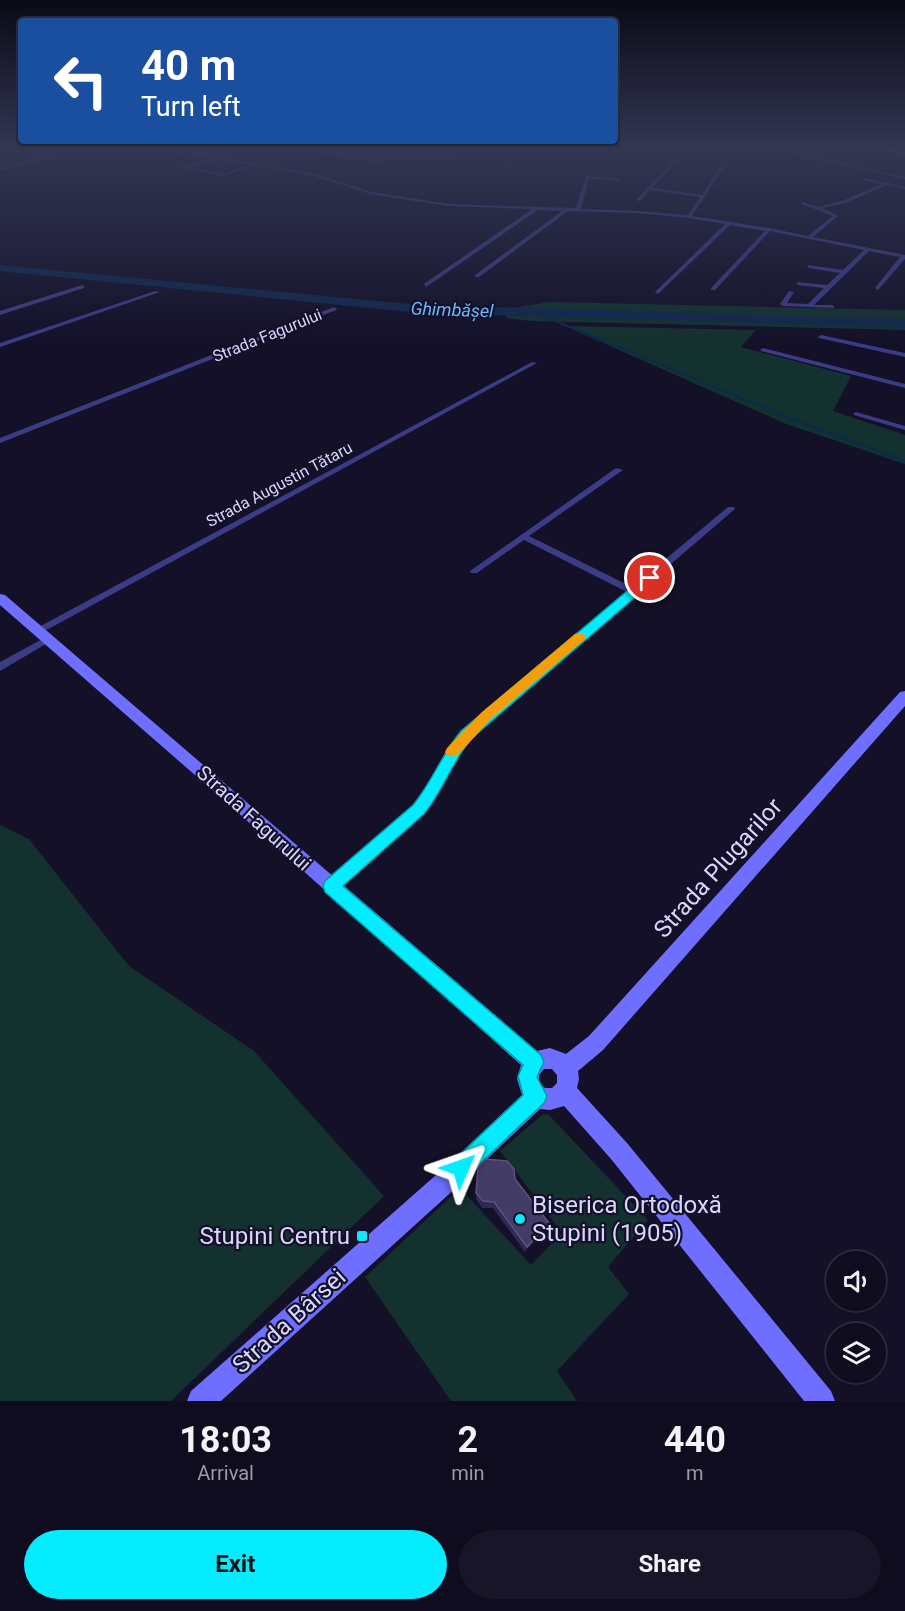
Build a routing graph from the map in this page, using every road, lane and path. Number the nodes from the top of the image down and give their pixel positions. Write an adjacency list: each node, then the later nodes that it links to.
1 (527, 214): 16 (street)
2 (560, 214): 14 (street)
3 (661, 214): 6 (street)
4 (690, 214): 6 (street)
5 (832, 214): 9 (street)
6 (688, 217): 7 (street)
7 (729, 223): 8 (street); 22 (street)
8 (769, 229): 9 (street); 20 (street)
9 (808, 238): 10 (street)
10 (867, 250): 11 (street); 13 (street)
11 (904, 257): 19 (street)
12 (810, 265): 13 (street)
13 (844, 272): 18 (street)
14 (477, 276)
15 (798, 283): 18 (street)
16 (426, 285)
17 (82, 287): 27 (street)
18 (828, 287): 24 (street)
19 (878, 288)
20 (713, 289)
21 (157, 292): 29 (street)
22 (658, 292)
23 (791, 292): 24 (street)
24 (809, 306): 25 (street)
25 (832, 307)
26 (334, 309): 36 (street, Strada Fagurului)
27 (0, 313)
28 (821, 337): 31 (street)
29 (0, 345)
30 (763, 350): 33 (street)
31 (905, 355)
32 (534, 363): 43 (street, Strada Augustin Tătaru)
33 (905, 386)
34 (856, 414): 35 (street)
35 (905, 428)
36 (0, 441)
37 (619, 470): 39 (street)
38 (731, 509): 41 (street)
39 (524, 537): 40 (street); 41 (street)
40 (474, 571)
41 (634, 592): 46 (street)
42 (0, 598): 43 (street, Strada Fagurului)
43 (43, 635): 44 (street, Strada Augustin Tătaru); 46 (street, Strada Fagurului)
44 (0, 667)
45 (905, 696): 48 (street, Strada Plugarilor)
46 (331, 886): 47 (street, Strada Fagurului)
47 (534, 1062): 48 (street); 50 (street)
48 (563, 1066): 49 (street)
49 (565, 1091): 50 (street); 52 (street)
50 (537, 1096): 51 (street, Strada Bârsei)
51 (201, 1401)
52 (821, 1401)

